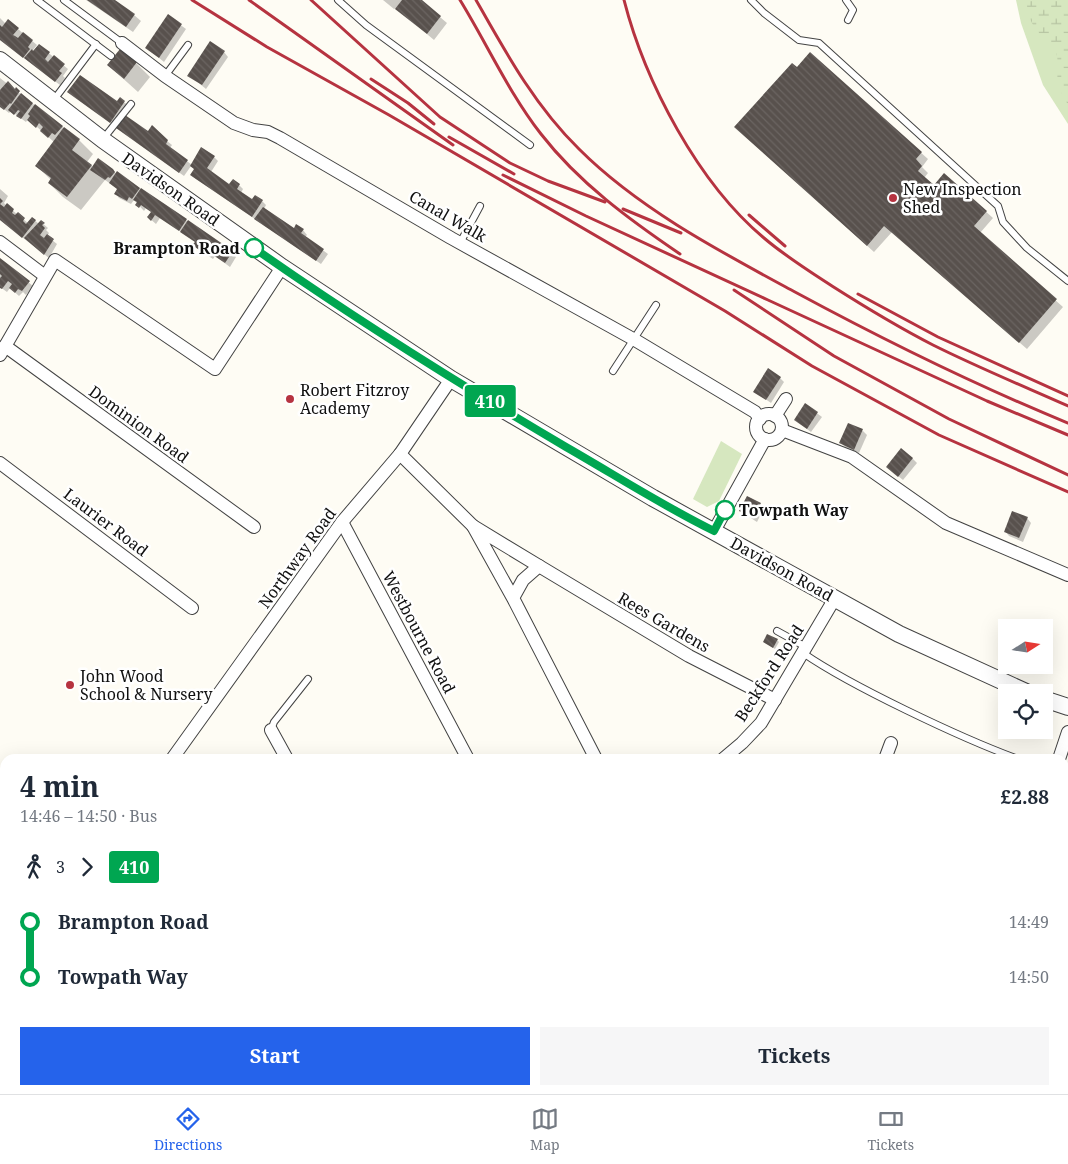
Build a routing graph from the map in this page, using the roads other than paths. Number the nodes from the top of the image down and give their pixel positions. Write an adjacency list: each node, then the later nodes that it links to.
1 (37, 0): 8 (lane)
2 (64, 0): 7 (lane)
3 (338, 0): 16 (lane)
4 (751, 0): 22 (lane)
5 (846, 0): 6 (lane)
6 (848, 20)
7 (122, 43): 12 (street, Canal Walk)
8 (96, 44): 10 (lane); 13 (lane)
9 (188, 45): 12 (lane)
10 (111, 56)
11 (0, 60): 13 (street, Davidson Road)
12 (165, 76): 19 (street, Canal Walk)
13 (52, 102): 15 (street, Davidson Road)
14 (131, 104): 15 (lane)
15 (103, 140): 20 (street, Davidson Road)
16 (530, 145)
17 (480, 206): 19 (lane)
18 (0, 242): 21 (street)
19 (460, 242): 24 (street, Canal Walk)
20 (282, 267): 21 (street); 27 (street, Davidson Road)
21 (45, 276): 25 (street)
22 (1068, 281)
23 (656, 305): 24 (lane)
24 (635, 340): 26 (lane); 30 (street, Canal Walk)
25 (3, 350): 37 (street, Dominion Road)
26 (614, 371)
27 (451, 379): 33 (street, Northway Road); 38 (street, Davidson Road)
28 (786, 399): 29 (street)
29 (775, 416): 30 (street); 31 (street)
30 (760, 419): 32 (street)
31 (782, 430): 32 (street); 40 (street)
32 (765, 439): 38 (street)
33 (400, 454): 35 (street, Northway Road); 36 (street, Rees Gardens)
34 (0, 463): 43 (street, Laurier Road)
35 (342, 522): 54 (street, Northway Road); 56 (street, Westbourne Road)
36 (473, 526): 39 (street, Rees Gardens); 41 (street, Rees Gardens)
37 (254, 527)
38 (714, 531): 42 (street, Davidson Road)
39 (539, 566): 41 (street); 48 (street, Rees Gardens)
40 (1068, 575)
41 (513, 598): 57 (street, Rees Gardens)
42 (835, 598): 45 (street, Beckford Road); 47 (street, Davidson Road)
43 (192, 608)
44 (777, 631): 45 (lane)
45 (805, 650): 48 (street, Beckford Road); 60 (lane)
46 (308, 679): 51 (lane)
47 (1008, 684)
48 (775, 700): 58 (street, Beckford Road)
49 (1053, 702): 50 (street)
50 (1068, 707)
51 (271, 730): 55 (street)
52 (1068, 732): 61 (street)
53 (891, 743): 59 (street)
54 (176, 754)
55 (284, 754)
56 (465, 754)
57 (593, 754)
58 (729, 754)
59 (887, 754)
60 (1005, 754)
61 (1061, 754)

